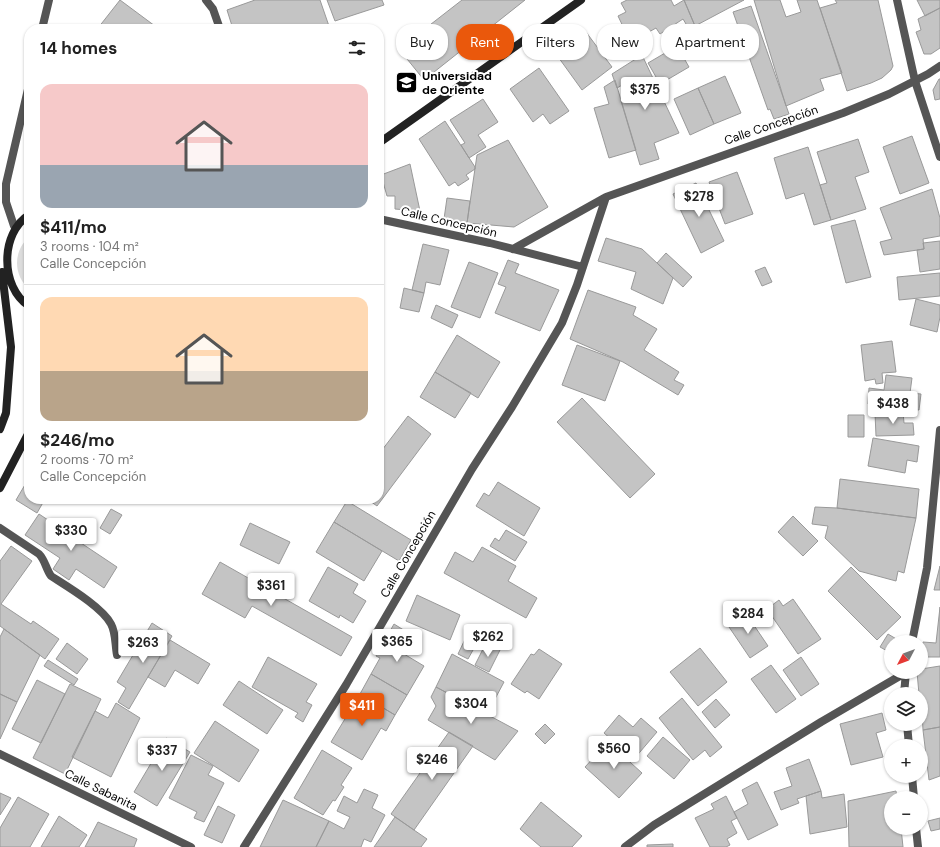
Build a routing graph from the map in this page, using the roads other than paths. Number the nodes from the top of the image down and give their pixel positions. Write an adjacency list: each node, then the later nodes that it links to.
1 (49, 0): 5 (street)
2 (206, 0): 6 (street)
3 (581, 0): 10 (street)
4 (897, 0): 8 (street)
5 (43, 24)
6 (218, 24)
7 (940, 66): 8 (street, Calle Concepción)
8 (915, 81): 11 (street); 12 (street, Calle Concepción)
9 (24, 107): 15 (street)
10 (384, 139)
11 (940, 158)
12 (606, 197): 16 (street, Calle Concepción); 17 (street, Calle Concepción)
13 (24, 218): 15 (street)
14 (384, 220): 16 (street, Calle Concepción)
15 (14, 226): 18 (street)
16 (513, 249): 17 (street, Calle Concepción)
17 (583, 267): 33 (street, Calle Concepción)
18 (2, 272): 19 (street); 20 (street)
19 (24, 304)
20 (0, 429)
21 (940, 430): 25 (street)
22 (24, 442): 24 (street)
23 (940, 487): 25 (street)
24 (0, 488)
25 (934, 495): 27 (street)
26 (0, 528): 28 (street)
27 (913, 635)
28 (117, 655)
29 (895, 679): 34 (street)
30 (0, 754): 32 (street, Calle Sabanita)
31 (917, 835): 35 (street)
32 (191, 847)
33 (244, 847)
34 (625, 847)
35 (918, 847)

